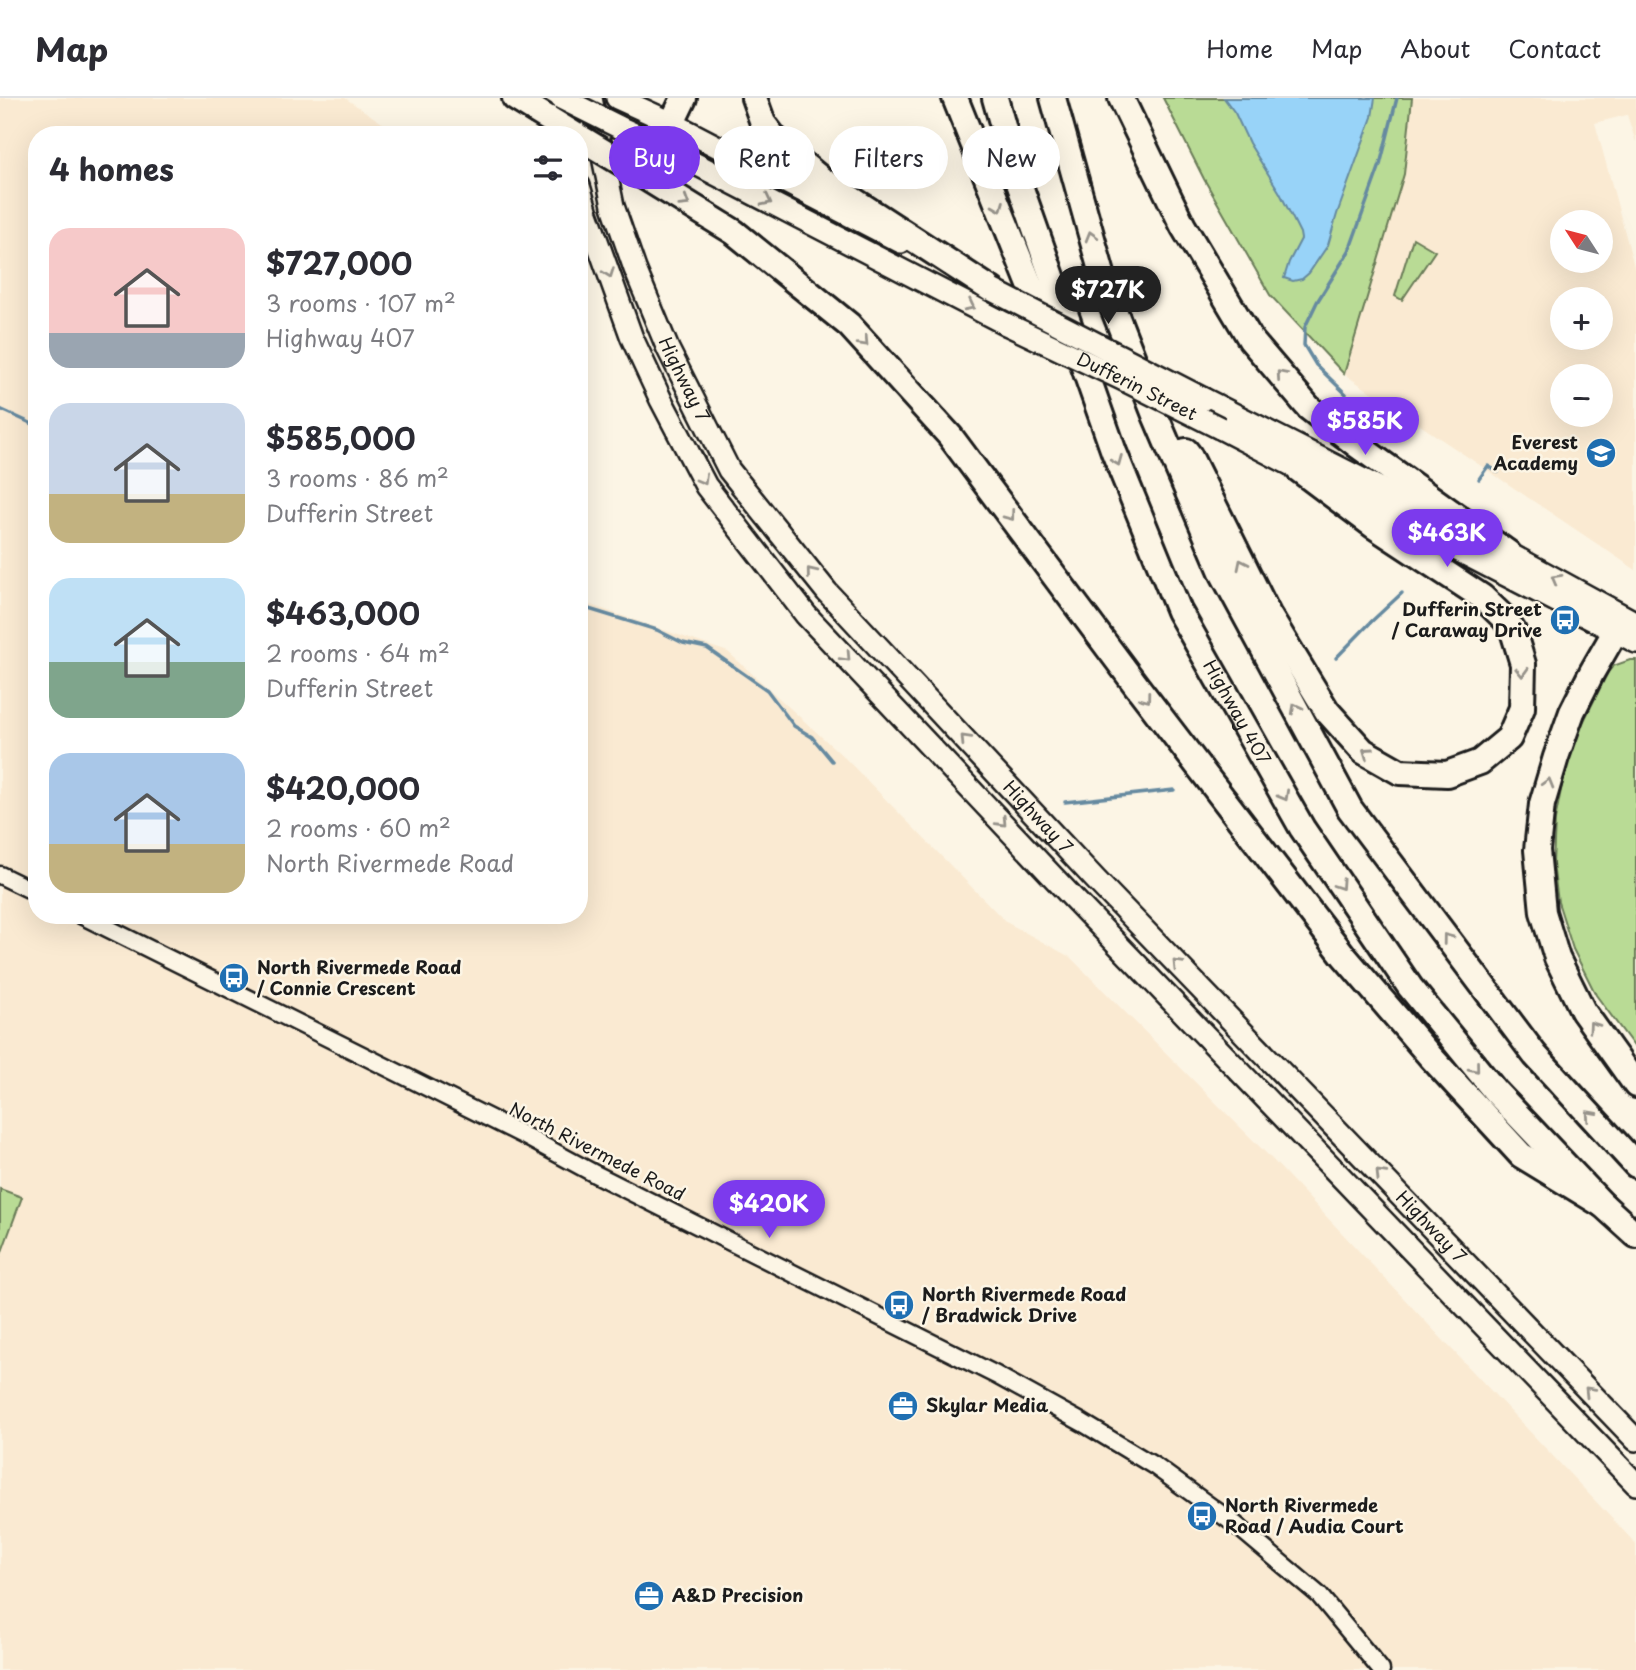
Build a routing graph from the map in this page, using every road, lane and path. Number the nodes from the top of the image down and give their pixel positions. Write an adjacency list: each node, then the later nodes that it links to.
1 (515, 98): 12 (highway, bridge)
2 (561, 98): 13 (main road); 14 (main road, Dufferin Street, bridge)
3 (591, 98): 32 (main road, Highway 7, one-way to 3)
4 (617, 98): 11 (main road, Dufferin Street)
5 (684, 98): 11 (highway)
6 (754, 98): 19 (highway)
7 (955, 98): 20 (highway, one-way to 20)
8 (995, 98): 20 (highway, Highway 407)
9 (1053, 98): 21 (highway, one-way to 9)
10 (1121, 98): 23 (highway, one-way to 10)
11 (672, 123): 15 (highway); 19 (main road, Dufferin Street)
12 (561, 126)
13 (566, 126)
14 (617, 126)
15 (671, 126)
16 (588, 143): 30 (highway, one-way to 30, bridge)
17 (700, 167): 22 (main road, Dufferin Street, one-way to 22, bridge)
18 (588, 216): 33 (main road, Highway 7, one-way to 33)
19 (992, 290): 23 (main road, Dufferin Street, bridge)
20 (1094, 397): 30 (highway, Highway 407, one-way to 30)
21 (1155, 415): 22 (highway, one-way to 21); 29 (highway, one-way to 21)
22 (1298, 468): 24 (main road, Dufferin Street)
23 (1508, 552): 24 (main road, Dufferin Street, one-way to 23)
24 (1629, 632): 28 (highway, one-way to 24)
25 (0, 875): 26 (street)
26 (28, 889)
27 (99, 924): 34 (street, North Rivermede Road)
28 (1636, 1085)
29 (1636, 1166)
30 (1603, 1205): 31 (highway, Highway 407)
31 (1636, 1235)
32 (1636, 1440)
33 (1636, 1484)
34 (1381, 1670)

